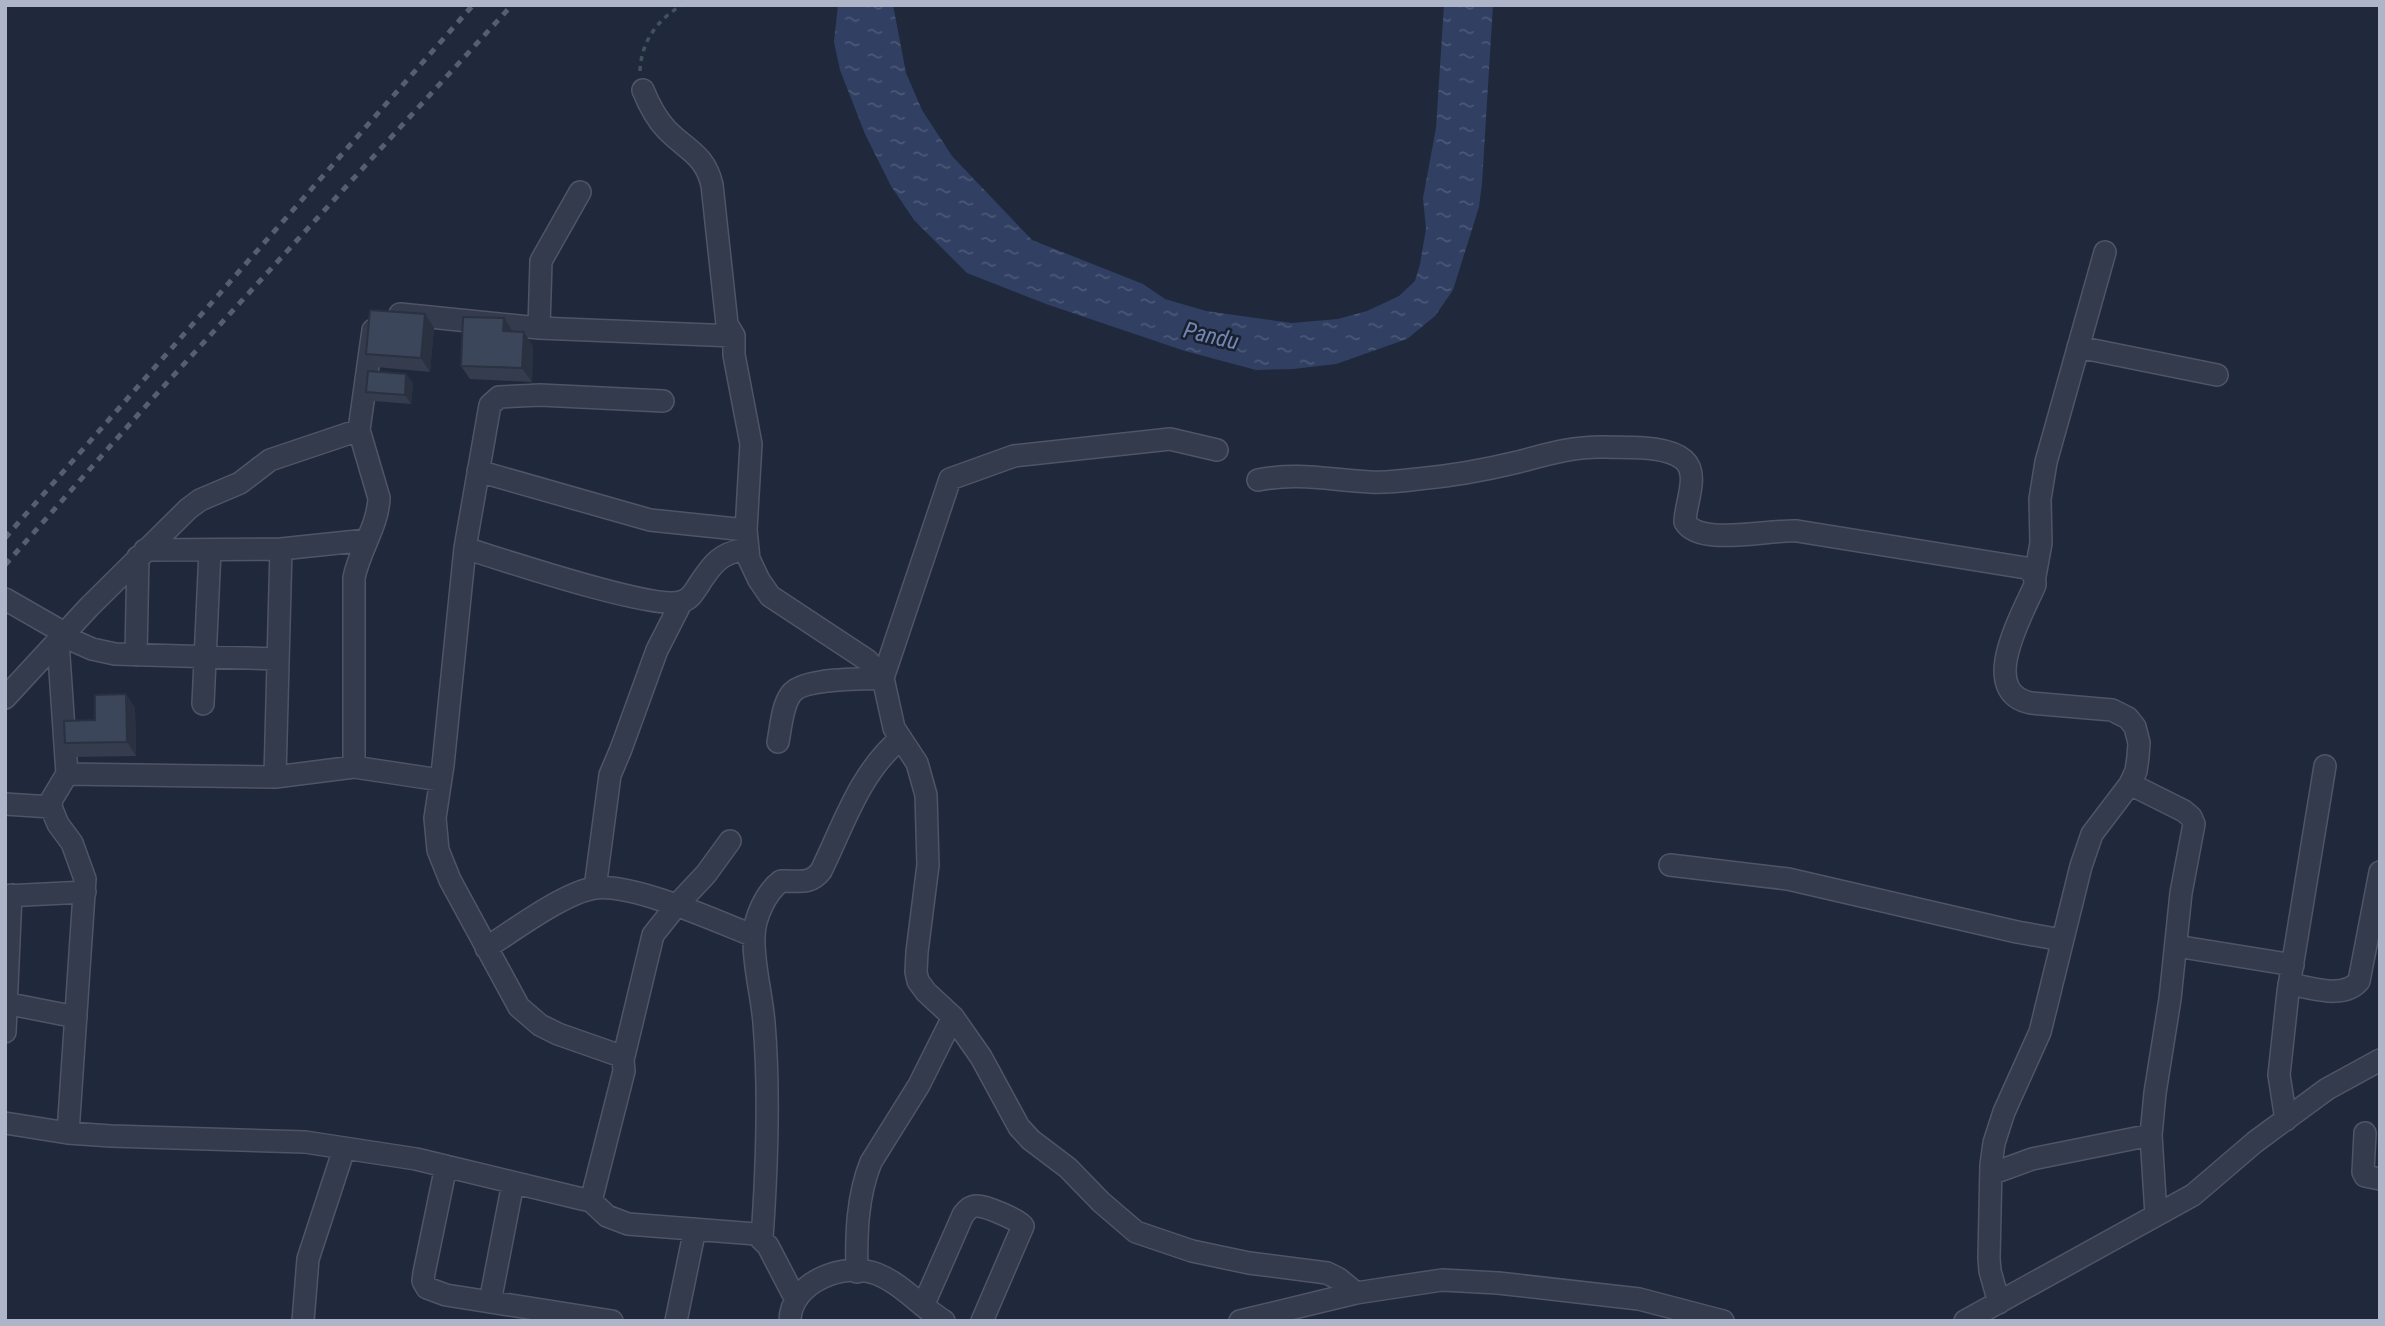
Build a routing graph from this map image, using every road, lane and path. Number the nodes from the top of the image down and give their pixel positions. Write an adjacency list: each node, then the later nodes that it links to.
1 (682, 5): 2 (path)
2 (643, 90): 6 (street)
3 (580, 192): 5 (street)
4 (2105, 251): 7 (street)
5 (539, 328): 6 (street); 10 (street)
6 (734, 336): 14 (street)
7 (2078, 347): 8 (street); 20 (street)
8 (2217, 375)
9 (663, 401): 12 (street)
10 (359, 430): 15 (street); 19 (street)
11 (1217, 450): 27 (street)
12 (478, 471): 14 (street); 16 (street)
13 (1258, 480): 20 (street)
14 (746, 539): 22 (street); 27 (street)
15 (367, 540): 17 (street); 33 (street)
16 (465, 548): 22 (street); 36 (street)
17 (281, 549): 18 (street); 26 (street)
18 (210, 550): 19 (street); 25 (street)
19 (141, 554): 23 (street); 24 (street)
20 (2035, 576): 37 (street)
21 (5, 599): 23 (street)
22 (681, 603): 43 (street)
23 (62, 637): 24 (street); 28 (street); 34 (street)
24 (136, 655): 25 (street)
25 (205, 658): 26 (street); 29 (street)
26 (278, 659): 35 (street)
27 (883, 678): 30 (street); 31 (street)
28 (5, 698)
29 (203, 704)
30 (900, 739): 47 (street); 54 (street)
31 (778, 742)
32 (2325, 766): 51 (street)
33 (354, 767): 35 (street); 36 (street)
34 (67, 774): 35 (street); 39 (street)
35 (275, 777)
36 (440, 780): 50 (street)
37 (2130, 784): 48 (street); 49 (street)
38 (5, 804): 39 (street)
39 (51, 807): 44 (street)
40 (730, 841): 46 (street)
41 (1670, 865): 48 (street)
42 (2380, 872): 51 (street)
43 (595, 888): 46 (street); 50 (street)
44 (85, 892): 45 (street); 53 (street)
45 (8, 895): 52 (street)
46 (676, 906): 47 (street); 56 (street)
47 (754, 936): 71 (street)
48 (2062, 940): 65 (street)
49 (2176, 946): 51 (street); 62 (street)
50 (486, 948): 56 (street)
51 (2291, 974): 58 (street)
52 (6, 1003): 53 (street); 55 (street)
53 (76, 1017): 60 (street)
54 (953, 1017): 72 (street); 73 (street)
55 (5, 1032)
56 (622, 1060): 68 (street)
57 (2380, 1060): 58 (street)
58 (2286, 1120): 69 (street)
59 (5, 1123): 60 (street)
60 (68, 1133): 63 (street)
61 (2365, 1133): 66 (street)
62 (2151, 1135): 65 (street); 69 (street)
63 (344, 1149): 64 (street); 79 (street)
64 (446, 1166): 67 (street); 75 (street)
65 (1991, 1174): 76 (street)
66 (2380, 1179)
67 (513, 1183): 68 (street); 75 (street)
68 (591, 1201): 70 (street)
69 (2156, 1216): 76 (street)
70 (695, 1229): 71 (street); 81 (street)
71 (762, 1238): 74 (street)
72 (857, 1272): 74 (street); 77 (street)
73 (1356, 1293): 78 (street); 86 (street)
74 (795, 1298): 82 (street)
75 (490, 1302): 80 (street)
76 (1999, 1303): 87 (street)
77 (923, 1306): 83 (street); 84 (street)
78 (1284, 1316): 85 (street)
79 (303, 1321)
80 (612, 1321)
81 (676, 1321)
82 (790, 1321)
83 (944, 1321)
84 (982, 1321)
85 (1240, 1321)
86 (1723, 1321)
87 (1965, 1321)

